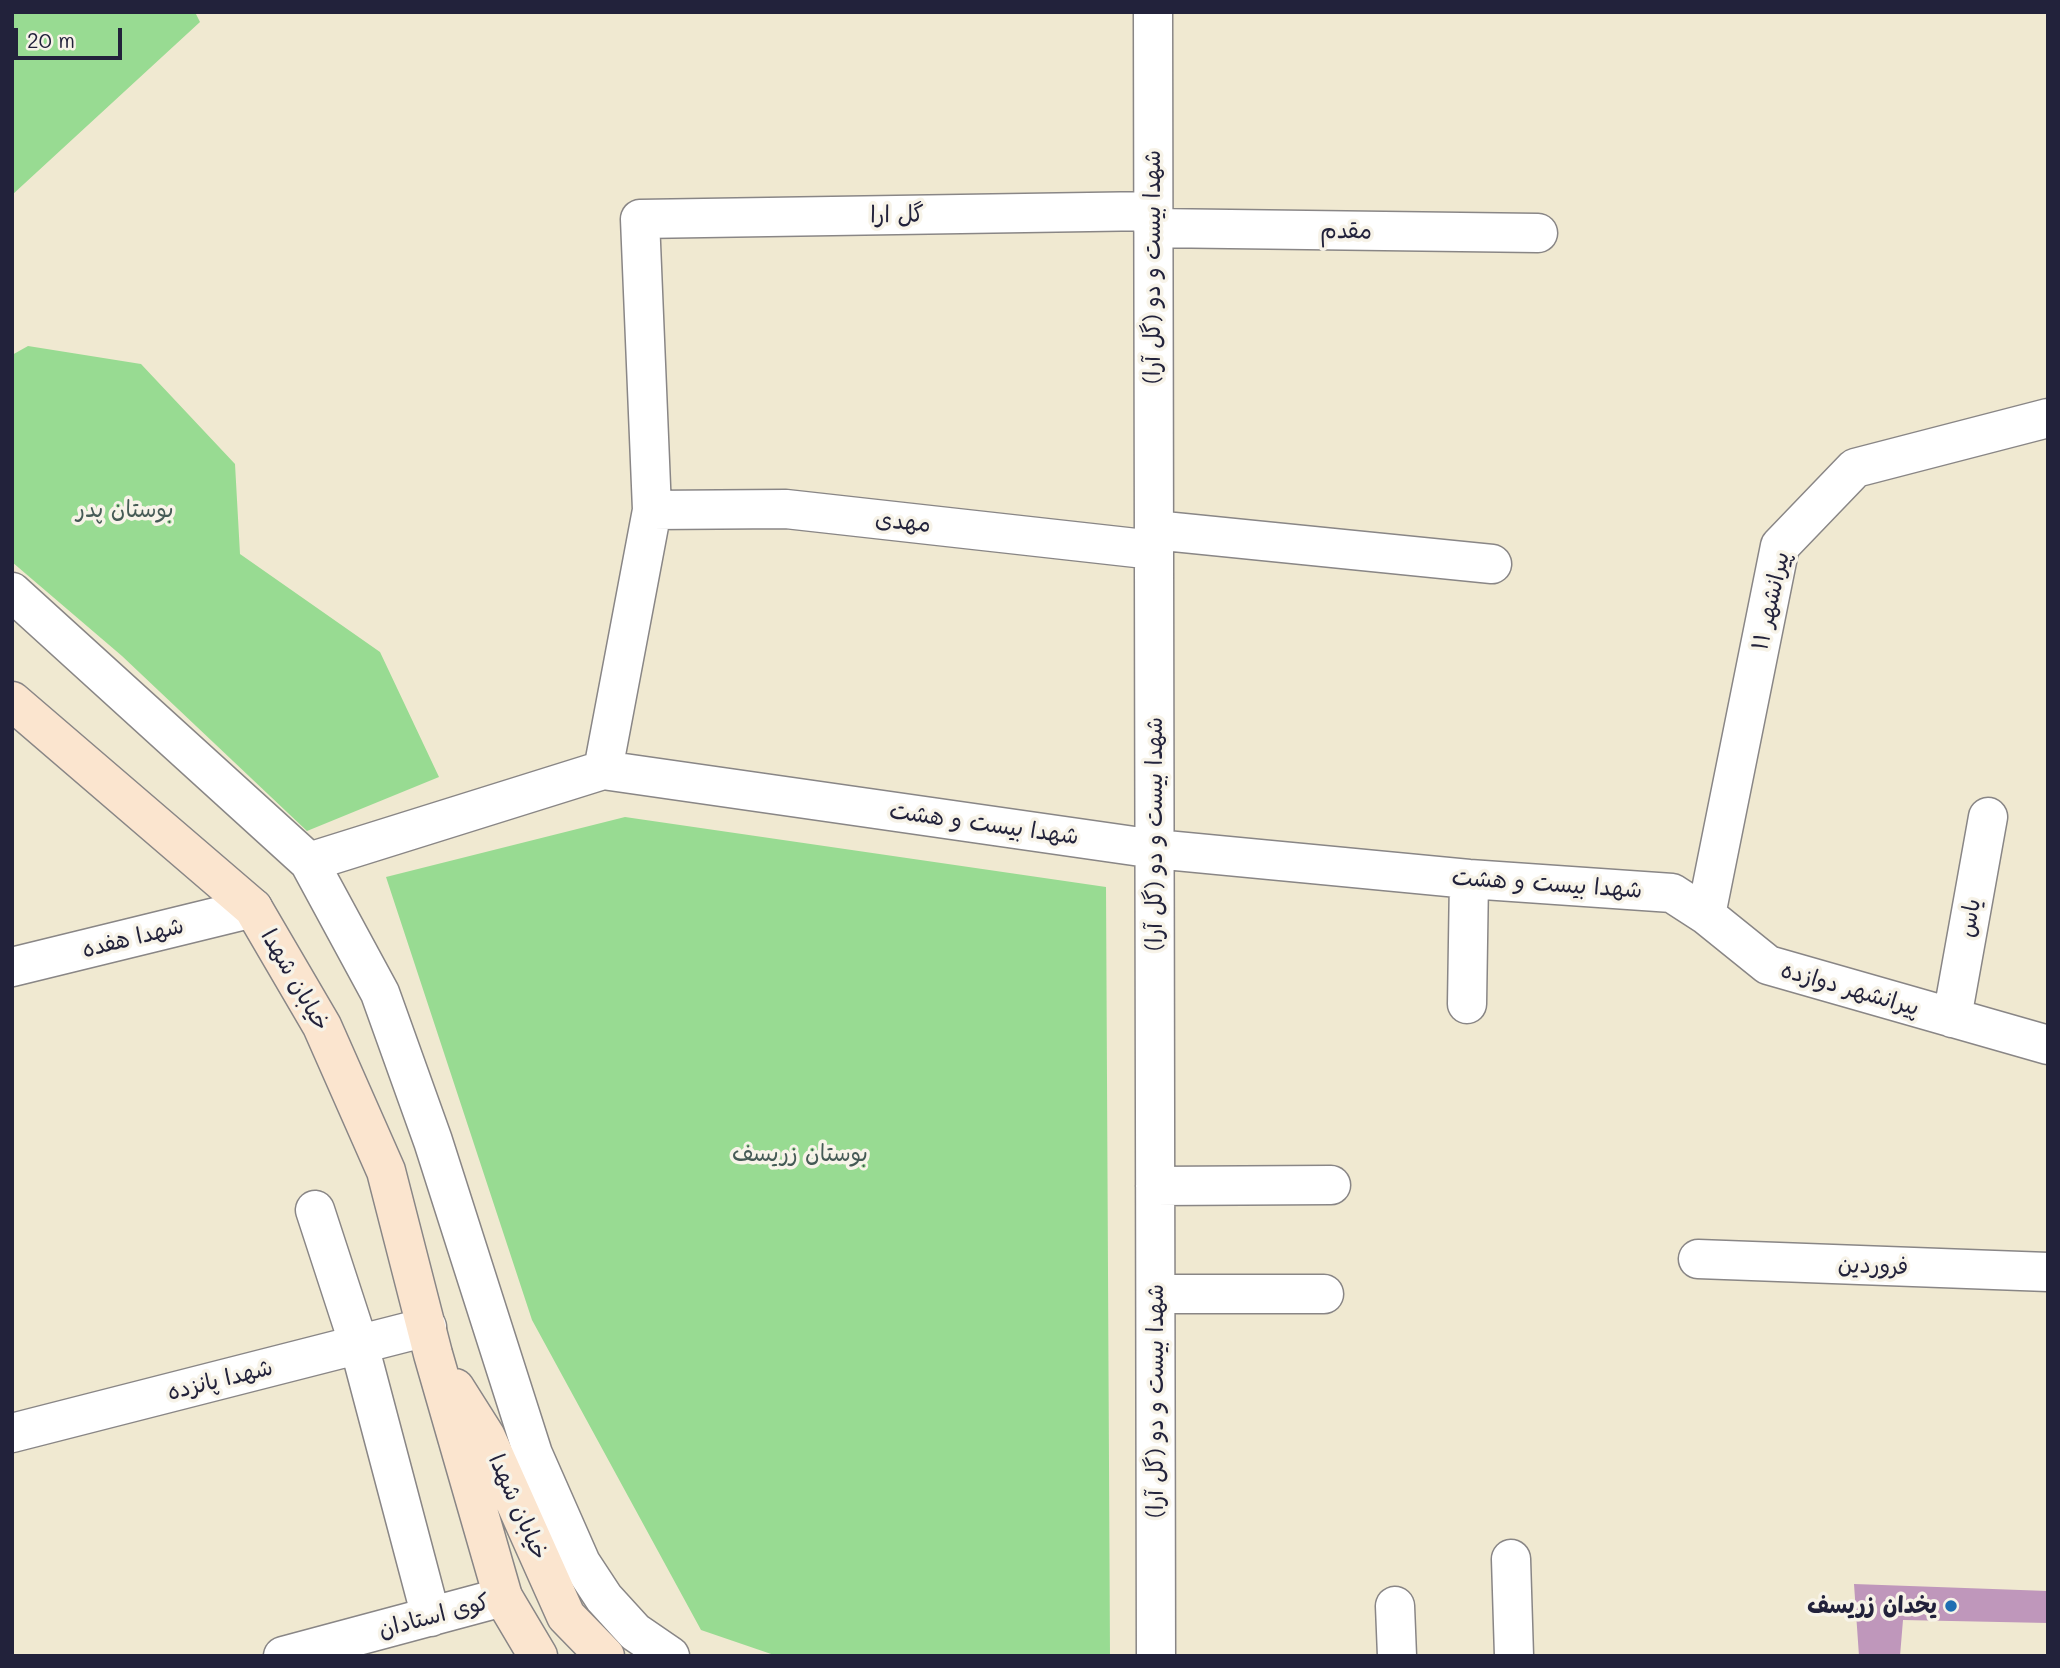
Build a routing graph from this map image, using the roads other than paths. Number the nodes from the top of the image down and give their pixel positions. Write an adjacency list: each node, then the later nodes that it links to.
1 (1153, 12): 2 (street, شهدا بیست و دو (گل آرا))
2 (1153, 220): 3 (street, مقدم); 5 (street, گل ارا); 6 (street, شهدا بیست و دو (گل آرا))
3 (1538, 233)
4 (2048, 418): 17 (street, پیرانشهر ۱۱)
5 (652, 510): 6 (street, مهدی); 10 (street)
6 (1154, 540): 7 (street, مهدی); 12 (street, شهدا بیست و دو (گل آرا))
7 (1492, 564)
8 (12, 592): 13 (street)
9 (12, 701): 16 (main road, خیابان شهدا)
10 (603, 770): 12 (street, شهدا بیست و هشت); 13 (street, شهدا بیست و هشت)
11 (1988, 817): 20 (street, یاس)
12 (1154, 849): 14 (street, شهدا بیست و هشت); 23 (street, شهدا بیست و دو (گل آرا))
13 (309, 862): 40 (street)
14 (1469, 879): 15 (street, شهدا بیست و هشت); 19 (street)
15 (1672, 893): 17 (street, پیرانشهر دوازده)
16 (253, 908): 18 (street, شهدا هفده); 29 (main road, خیابان شهدا)
17 (1706, 915): 20 (street, پیرانشهر دوازده)
18 (12, 968)
19 (1467, 1004)
20 (1952, 1018): 21 (street, پیرانشهر دوازده)
21 (2048, 1045)
22 (1331, 1185): 23 (street)
23 (1155, 1186): 27 (street, شهدا بیست و دو (گل آرا))
24 (315, 1210): 30 (street)
25 (1698, 1259): 26 (street, فروردین)
26 (2048, 1272)
27 (1156, 1294): 28 (street); 41 (street, شهدا بیست و دو (گل آرا))
28 (1324, 1294)
29 (430, 1341): 30 (street, شهدا پانزده); 33 (main road, خیابان شهدا); 39 (main road, خیابان شهدا)
30 (359, 1345): 31 (street, شهدا پانزده); 35 (street)
31 (12, 1433)
32 (1511, 1559): 43 (street)
33 (503, 1597): 35 (street, کوی استادان); 38 (main road, خیابان شهدا)
34 (1395, 1606): 42 (street)
35 (431, 1617): 36 (street, کوی استادان)
36 (362, 1646): 37 (street, کوی استادان)
37 (284, 1656)
38 (538, 1656)
39 (605, 1656)
40 (670, 1656)
41 (1156, 1656)
42 (1397, 1656)
43 (1514, 1656)

